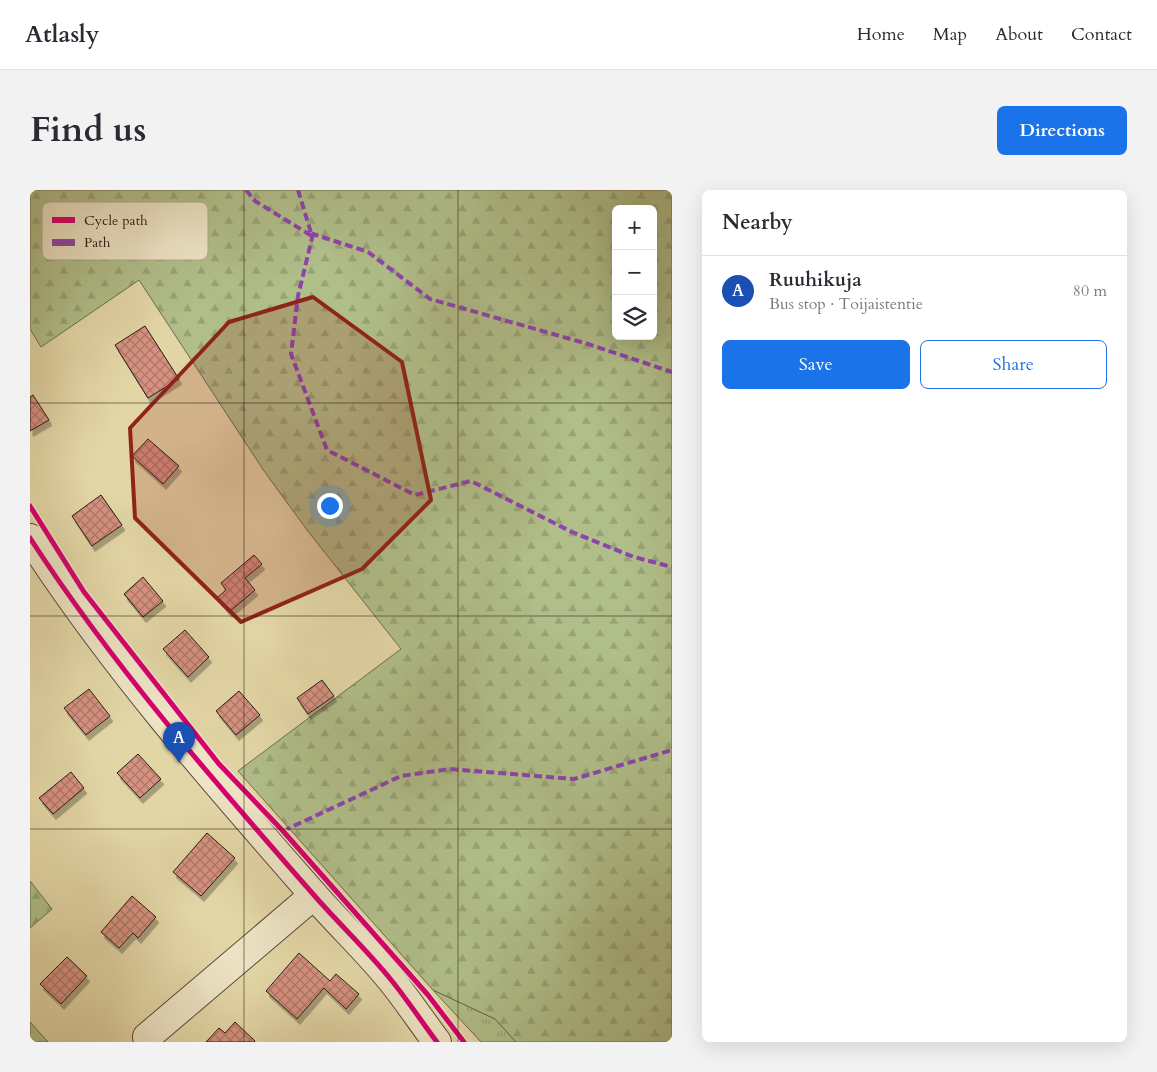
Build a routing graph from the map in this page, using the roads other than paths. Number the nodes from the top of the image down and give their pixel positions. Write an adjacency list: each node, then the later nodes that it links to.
1 (30, 538): 2 (street)
2 (314, 895): 3 (street); 4 (street)
3 (148, 1037)
4 (437, 1042)

